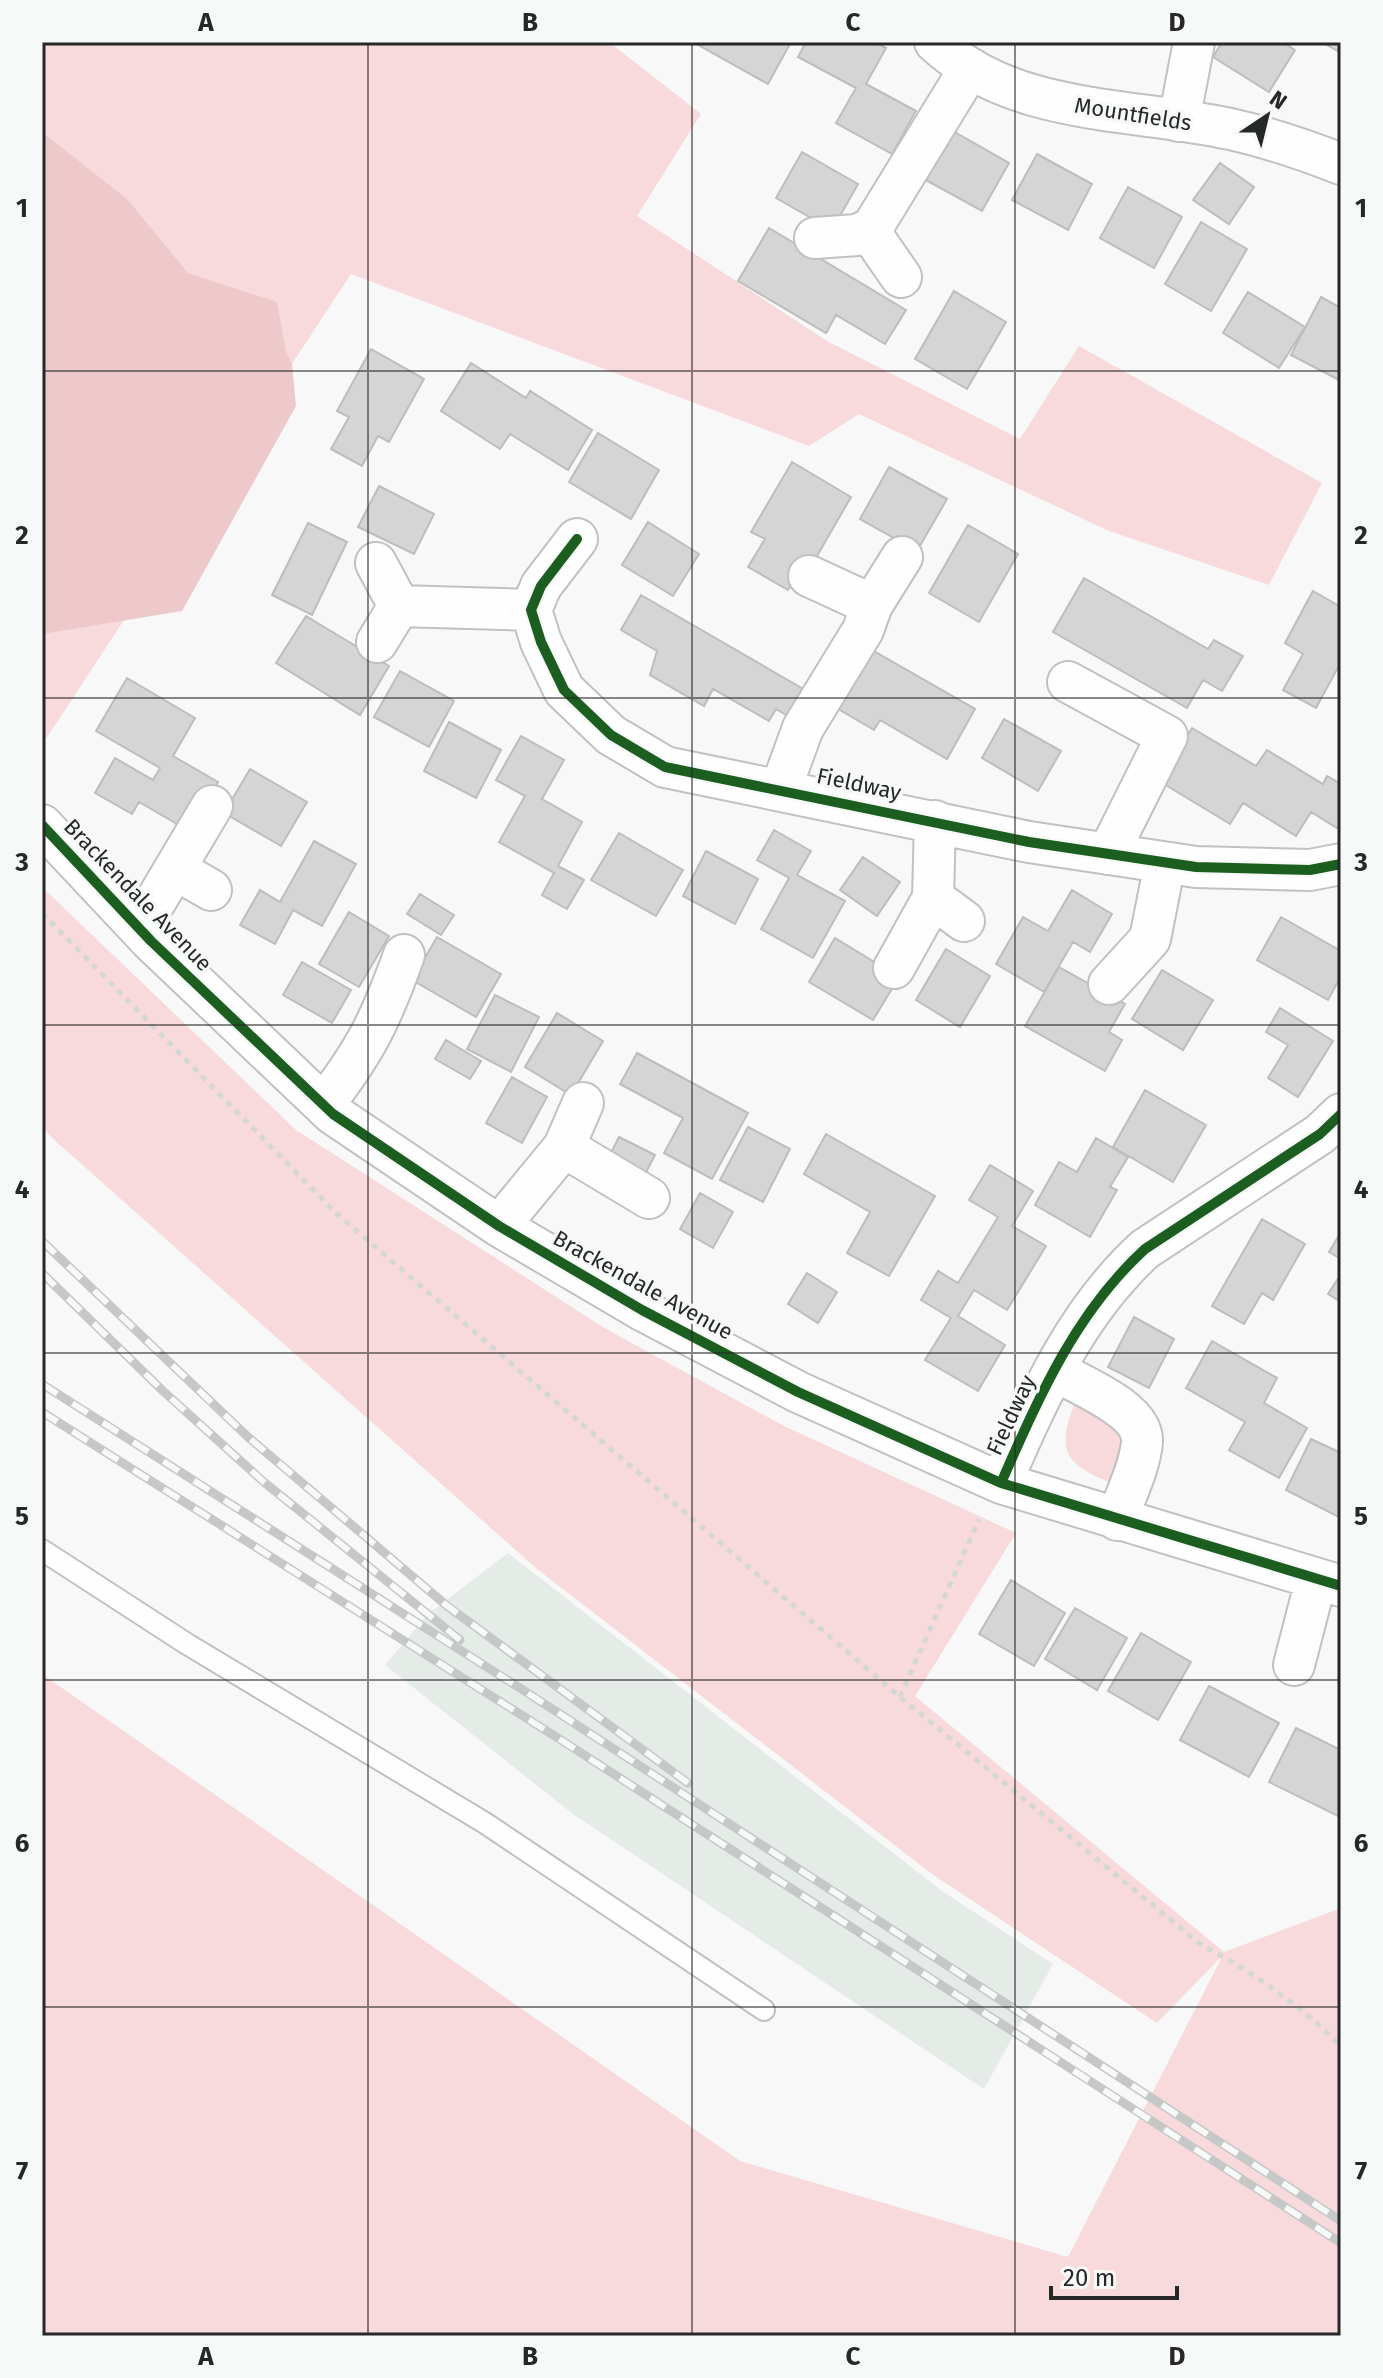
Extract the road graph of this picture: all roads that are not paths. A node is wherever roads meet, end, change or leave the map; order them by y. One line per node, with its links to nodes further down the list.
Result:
1 (935, 42): 3 (street, Mountfields)
2 (1194, 42): 4 (street)
3 (970, 68): 4 (street, Mountfields); 6 (street)
4 (1179, 121): 5 (street, Mountfields)
5 (1341, 164)
6 (872, 228): 7 (street); 8 (street)
7 (815, 238)
8 (901, 277)
9 (577, 539): 15 (street)
10 (902, 557): 13 (street)
11 (376, 563): 14 (street)
12 (809, 576): 13 (street)
13 (872, 605): 18 (street)
14 (399, 606): 15 (street); 16 (street)
15 (531, 610): 18 (street, Fieldway)
16 (377, 642)
17 (1068, 682): 22 (street)
18 (781, 788): 20 (street, Fieldway)
19 (212, 806): 25 (street)
20 (935, 821): 22 (street, Fieldway); 29 (street)
21 (42, 825): 27 (street, Brackendale Avenue)
22 (1108, 854): 23 (street, Fieldway)
23 (1165, 863): 24 (street, Fieldway); 30 (street)
24 (1341, 864)
25 (175, 869): 26 (street); 27 (street)
26 (211, 890)
27 (132, 920): 32 (street, Brackendale Avenue)
28 (404, 955): 32 (street)
29 (894, 968)
30 (1109, 984)
31 (583, 1103): 34 (street)
32 (324, 1104): 36 (street, Brackendale Avenue)
33 (1339, 1120): 37 (street, Fieldway)
34 (564, 1147): 35 (street); 36 (street)
35 (649, 1198)
36 (499, 1226): 38 (street, Brackendale Avenue)
37 (1054, 1370): 38 (street, Fieldway); 39 (street)
38 (1001, 1483): 39 (street, Brackendale Avenue)
39 (1117, 1520): 41 (street, Brackendale Avenue)
40 (42, 1550): 43 (lane)
41 (1328, 1583): 42 (street)
42 (1294, 1665)
43 (764, 2010)

